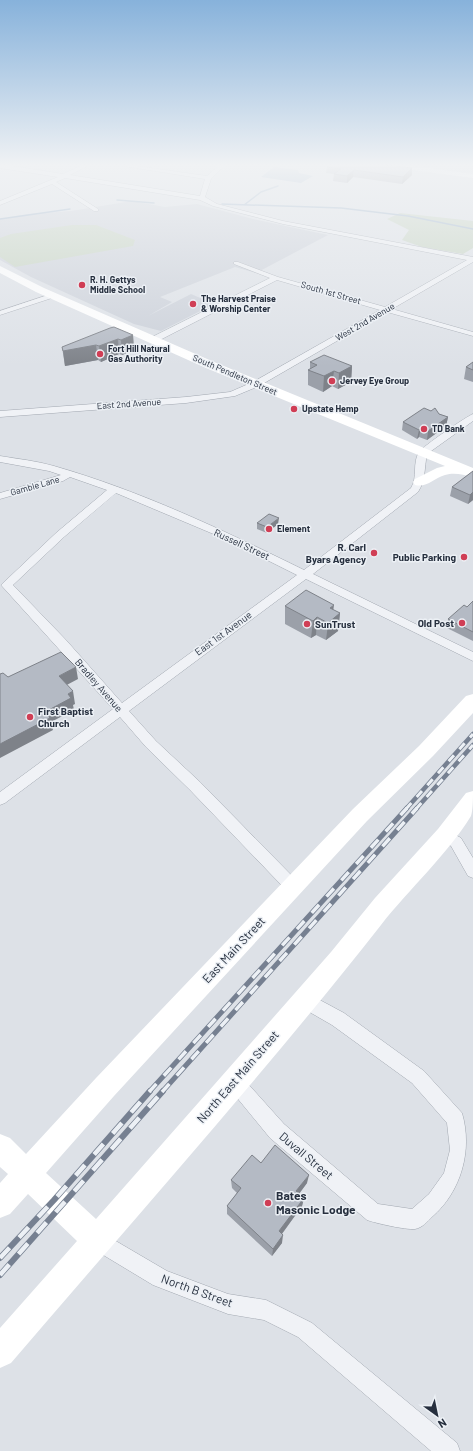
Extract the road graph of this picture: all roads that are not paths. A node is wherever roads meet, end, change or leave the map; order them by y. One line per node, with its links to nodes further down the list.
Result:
1 (327, 231): 2 (street)
2 (473, 259): 7 (street, West 2nd Avenue)
3 (236, 263): 5 (street, South 1st Street)
4 (0, 269): 6 (main road, South Pendleton Street)
5 (276, 278): 7 (street, South 1st Street); 10 (street)
6 (54, 296): 8 (street); 10 (main road, South Pendleton Street)
7 (386, 309): 9 (street, South 1st Street); 11 (street, West 2nd Avenue)
8 (0, 313)
9 (473, 334)
10 (153, 340): 11 (main road, South Pendleton Street)
11 (256, 384): 12 (street, East 2nd Avenue); 14 (main road, South Pendleton Street)
12 (0, 414)
13 (473, 417): 14 (street)
14 (423, 453): 16 (main road, South Pendleton Street); 18 (street)
15 (0, 459): 17 (street, Russell Street)
16 (468, 471): 18 (main road)
17 (69, 474): 19 (street, Russell Street); 20 (street, Gamble Lane)
18 (420, 482): 21 (street, East 1st Avenue)
19 (114, 489): 21 (street, Russell Street); 24 (street, Bradley Avenue)
20 (0, 496)
21 (305, 574): 22 (street, Russell Street); 24 (street, East 1st Avenue)
22 (473, 657)
23 (473, 701): 29 (main road, East Main Street)
24 (121, 710): 25 (street, East 1st Avenue); 29 (street, Bradley Avenue)
25 (0, 799)
26 (473, 799): 27 (main road, North East Main Street)
27 (445, 836): 28 (street); 30 (main road, North East Main Street)
28 (473, 872)
29 (293, 887): 33 (main road, East Main Street)
30 (305, 1000): 31 (main road, North East Main Street); 31 (street, Duvall Street)
31 (235, 1082): 35 (main road, North East Main Street)
32 (0, 1148): 33 (main road, North B Street)
33 (28, 1174): 34 (main road, East Main Street); 35 (main road, North B Street)
34 (0, 1204)
35 (97, 1240): 36 (main road, North East Main Street); 37 (street, North B Street)
36 (0, 1352)
37 (449, 1451)

